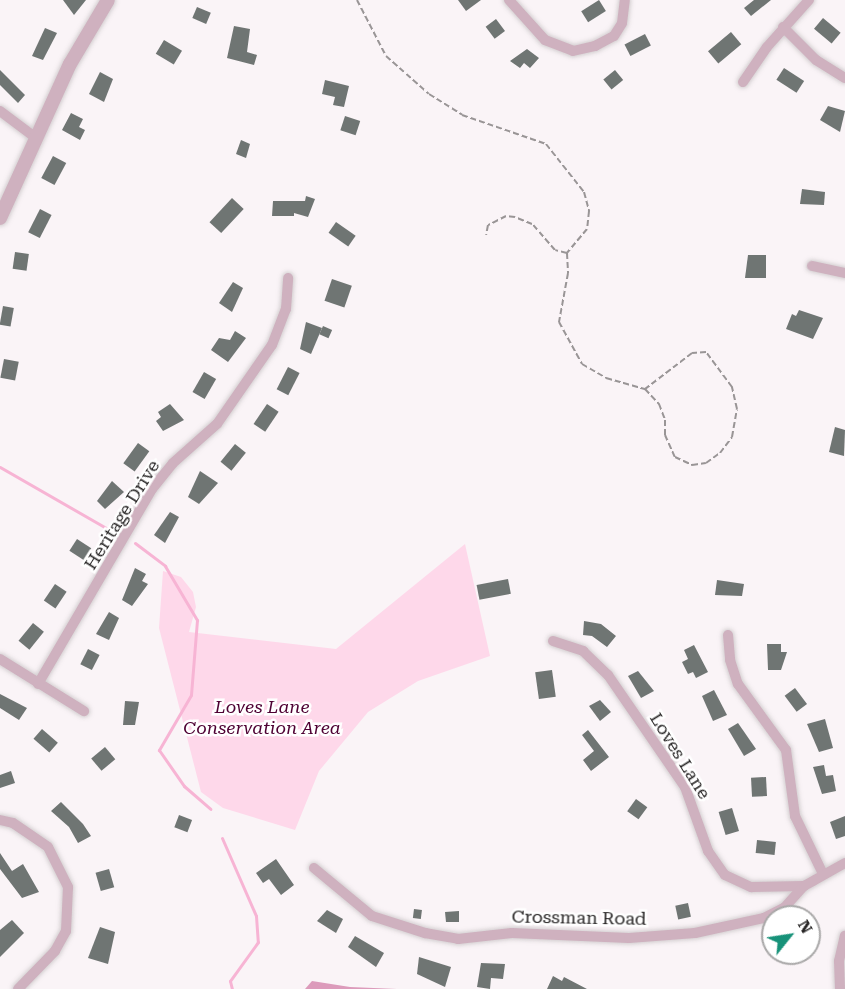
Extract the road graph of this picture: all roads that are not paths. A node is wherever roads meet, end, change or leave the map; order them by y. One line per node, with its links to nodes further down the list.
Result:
1 (108, 0): 11 (street)
2 (509, 0): 3 (street)
3 (625, 0)
4 (809, 0): 5 (street)
5 (783, 27): 6 (street); 7 (street)
6 (845, 78)
7 (743, 82)
8 (0, 111): 9 (street)
9 (12, 119): 10 (street); 11 (street)
10 (0, 127)
11 (36, 138): 12 (street)
12 (0, 218)
13 (812, 266): 14 (street)
14 (845, 273)
15 (288, 279): 19 (street, Heritage Drive)
16 (728, 635): 24 (street)
17 (553, 641): 25 (street, Loves Lane)
18 (0, 658): 19 (street)
19 (38, 684): 20 (street)
20 (84, 711)
21 (0, 820): 27 (street)
22 (845, 863): 24 (street, Crossman Road)
23 (314, 868): 25 (street, Crossman Road)
24 (823, 874): 25 (street, Crossman Road)
25 (804, 886)
26 (845, 936): 28 (street)
27 (18, 989)
28 (840, 989)

